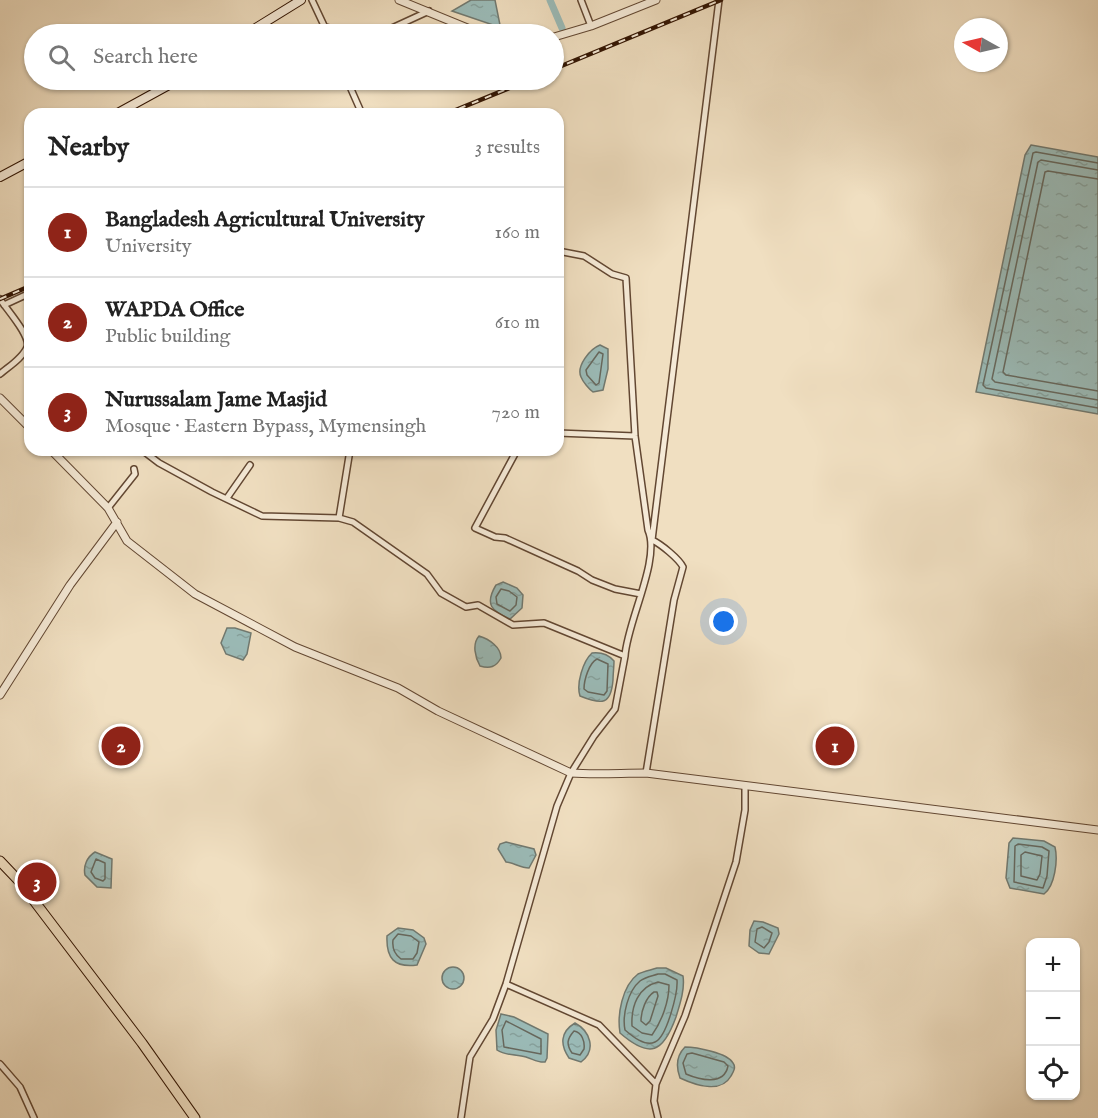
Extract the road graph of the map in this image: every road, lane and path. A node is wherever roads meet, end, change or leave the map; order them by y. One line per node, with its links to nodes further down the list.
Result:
1 (301, 0): 8 (main road)
2 (312, 0): 9 (street)
3 (399, 0): 7 (street)
4 (581, 0): 12 (street)
5 (656, 0): 12 (street)
6 (719, 0): 41 (street)
7 (429, 12): 10 (street); 11 (street)
8 (262, 24)
9 (324, 24)
10 (402, 24)
11 (458, 24)
12 (591, 26): 13 (street)
13 (564, 34)
14 (160, 90): 16 (main road)
15 (351, 90): 17 (street)
16 (127, 108)
17 (359, 108)
18 (24, 164): 19 (main road)
19 (0, 177)
20 (564, 252): 30 (street)
21 (24, 296): 23 (street)
22 (0, 299): 23 (street)
23 (4, 305): 24 (street)
24 (24, 334)
25 (24, 353): 26 (street)
26 (0, 374)
27 (0, 398): 28 (street)
28 (24, 422)
29 (564, 433): 30 (street)
30 (635, 436): 41 (street)
31 (57, 456): 38 (street)
32 (150, 456): 37 (street)
33 (349, 456): 39 (street)
34 (514, 456): 42 (street)
35 (250, 465): 37 (street)
36 (134, 469): 38 (street)
37 (227, 498): 39 (street)
38 (108, 508): 40 (street)
39 (339, 518): 43 (street)
40 (117, 522): 44 (street); 45 (street)
41 (652, 540): 42 (street); 46 (street)
42 (641, 594): 43 (street)
43 (625, 656): 45 (street)
44 (0, 695)
45 (571, 773): 46 (street); 50 (street)
46 (646, 773): 47 (street)
47 (745, 787): 48 (street); 52 (street)
48 (1098, 830)
49 (0, 861): 54 (highway)
50 (506, 984): 52 (street); 55 (street)
51 (0, 1064): 53 (street)
52 (656, 1084): 56 (street)
53 (34, 1118)
54 (195, 1118)
55 (461, 1118)
56 (658, 1118)

